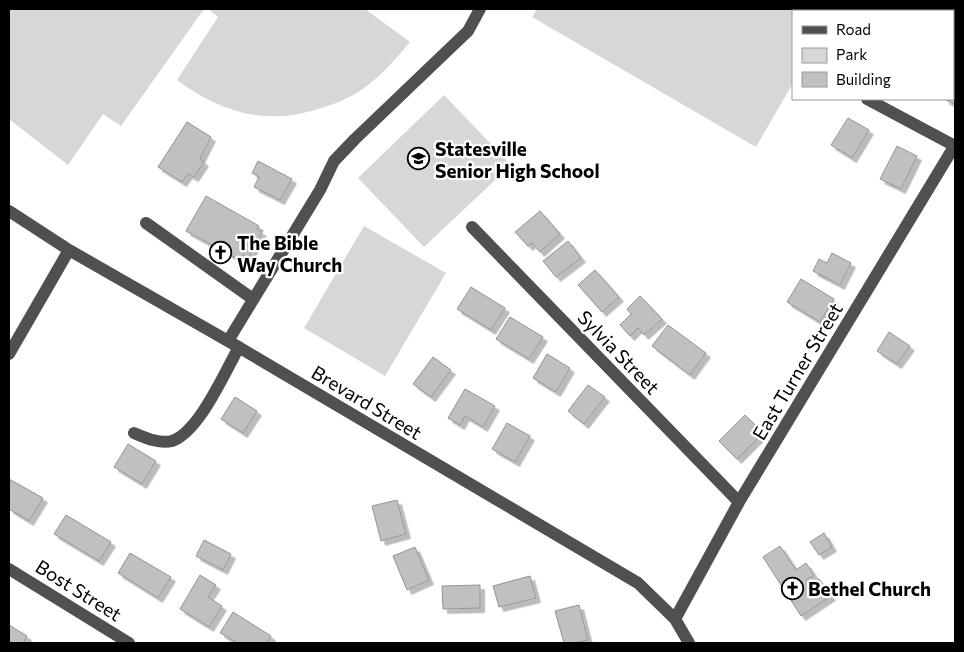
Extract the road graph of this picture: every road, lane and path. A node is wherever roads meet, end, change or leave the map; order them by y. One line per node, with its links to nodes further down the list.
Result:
1 (480, 9): 8 (street)
2 (869, 100): 3 (street)
3 (955, 146): 12 (street, East Turner Street)
4 (9, 211): 7 (street, Brevard Street)
5 (146, 223): 8 (street)
6 (472, 227): 12 (street, Sylvia Street)
7 (69, 250): 9 (street, Brevard Street); 10 (street)
8 (253, 298): 9 (street)
9 (233, 344): 11 (street); 14 (street, Brevard Street)
10 (9, 354)
11 (134, 433)
12 (739, 502): 14 (street, East Turner Street)
13 (9, 569): 15 (street, Bost Street)
14 (675, 619): 16 (street, Brevard Street)
15 (129, 643)
16 (689, 643)

